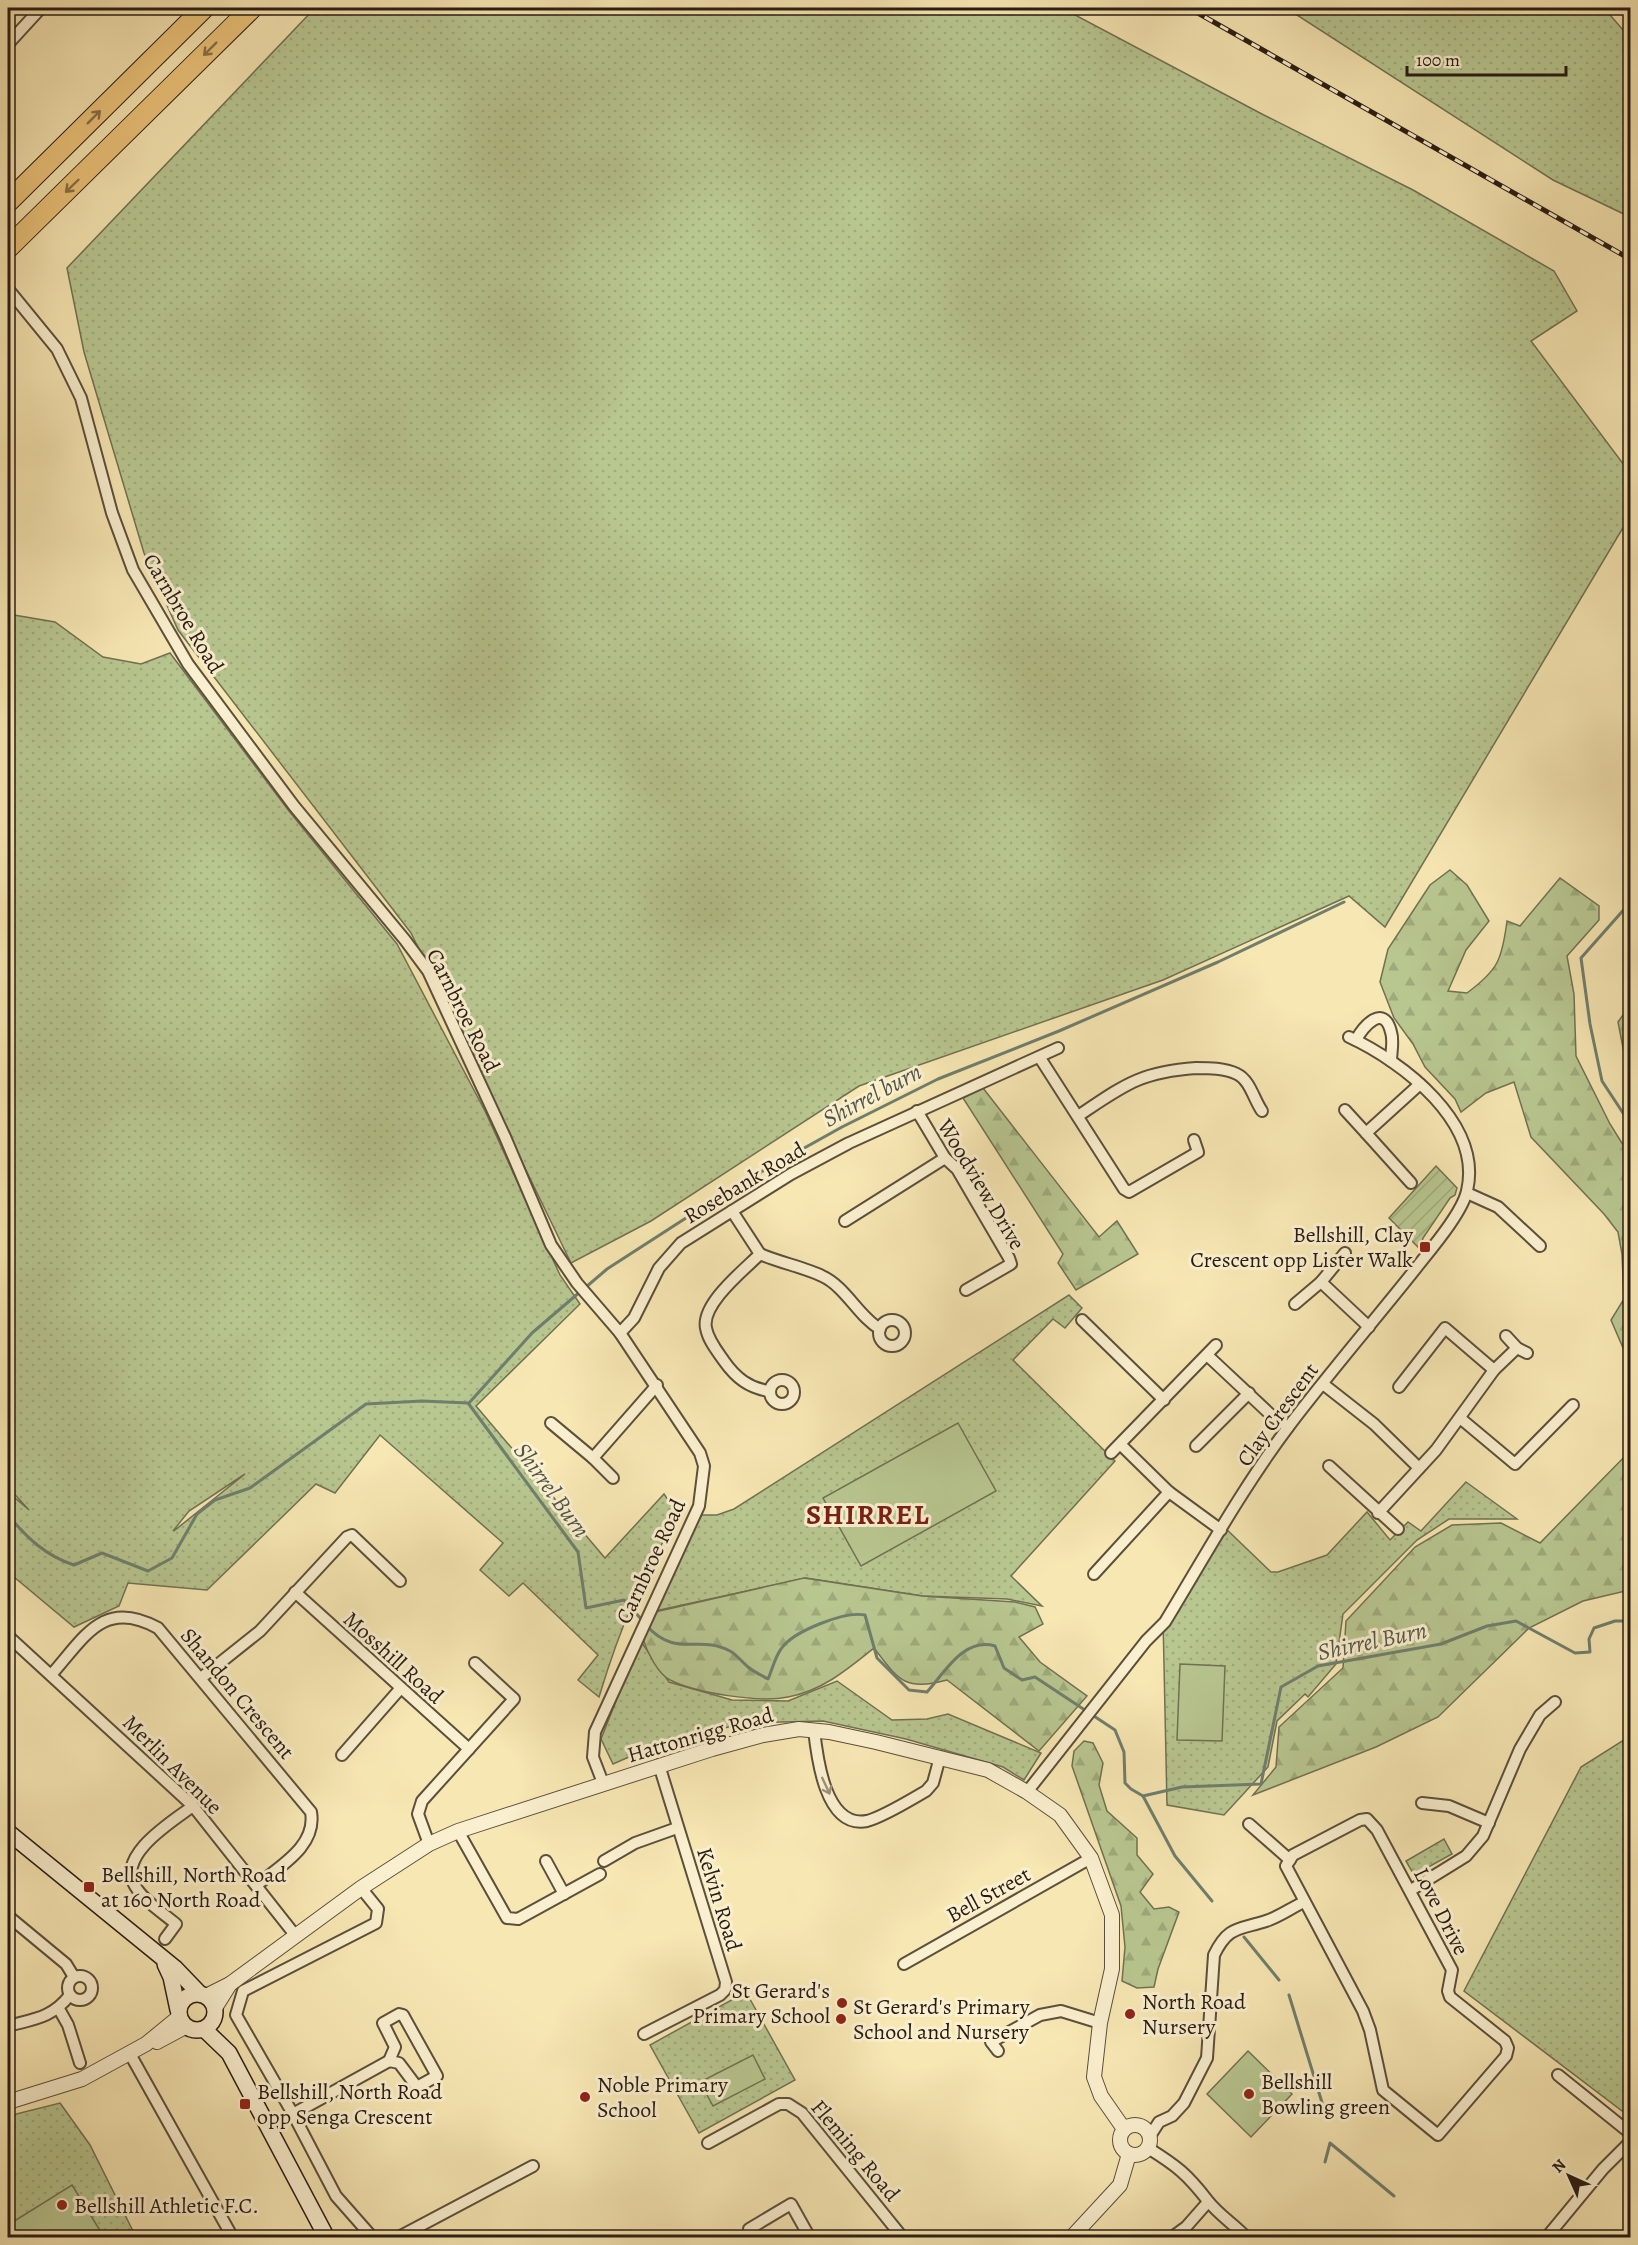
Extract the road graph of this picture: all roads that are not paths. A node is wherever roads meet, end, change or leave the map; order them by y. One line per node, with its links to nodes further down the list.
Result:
1 (41, 8): 4 (street)
2 (204, 8): 5 (highway, one-way to 2)
3 (252, 8): 6 (highway, one-way to 6)
4 (8, 44)
5 (8, 202)
6 (8, 248)
7 (10, 292): 32 (street, Carnbroe Road)
8 (1058, 1048): 9 (street, Rosebank Road)
9 (1040, 1058): 13 (street, Rosebank Road); 15 (street)
10 (1391, 1061): 10 (street, Clay Crescent); 11 (street, Clay Crescent)
11 (1420, 1084): 16 (street); 20 (street, Clay Crescent)
12 (1345, 1110): 16 (street)
13 (917, 1111): 18 (street, Woodview Drive); 21 (street, Rosebank Road)
14 (1262, 1112): 15 (street)
15 (1078, 1116): 17 (street)
16 (1366, 1133): 19 (street)
17 (1194, 1140)
18 (945, 1158): 22 (street); 27 (street, Woodview Drive)
19 (1411, 1183)
20 (1467, 1193): 23 (street); 30 (street, Clay Crescent)
21 (732, 1211): 25 (street); 32 (street, Rosebank Road)
22 (845, 1221)
23 (1540, 1246)
24 (1345, 1253): 26 (street)
25 (760, 1254): 31 (street); 40 (street)
26 (1321, 1282): 28 (street); 30 (street)
27 (966, 1290)
28 (1295, 1304)
29 (1082, 1320): 42 (street)
30 (1370, 1327): 37 (street, Clay Crescent)
31 (880, 1329)
32 (620, 1333): 38 (street, Carnbroe Road)
33 (1506, 1335): 36 (street)
34 (1216, 1345): 35 (street)
35 (1207, 1355): 41 (street); 42 (street)
36 (1494, 1370): 39 (street); 44 (street)
37 (1323, 1384): 46 (street, Clay Crescent); 52 (street)
38 (657, 1385): 50 (street); 72 (street, Carnbroe Road)
39 (1399, 1387)
40 (769, 1391)
41 (1249, 1394): 46 (street); 48 (street)
42 (1164, 1400): 47 (street)
43 (1573, 1406): 44 (street)
44 (1460, 1418): 52 (street)
45 (551, 1423): 50 (street)
46 (1288, 1427): 57 (street, Clay Crescent)
47 (1121, 1445): 49 (street); 54 (street)
48 (1196, 1446)
49 (1111, 1453)
50 (593, 1458): 53 (street)
51 (1329, 1466): 55 (street)
52 (1419, 1468): 55 (street)
53 (613, 1478)
54 (1168, 1492): 57 (street); 58 (street)
55 (1378, 1513): 56 (street)
56 (1398, 1529)
57 (1221, 1530): 73 (street, Clay Crescent)
58 (1094, 1574)
59 (400, 1581): 60 (street)
60 (295, 1592): 64 (street); 65 (street, Mosshill Road)
61 (8, 1636): 63 (street, Merlin Avenue)
62 (475, 1663): 68 (street)
63 (51, 1675): 64 (street, Shandon Crescent); 75 (street, Merlin Avenue)
64 (201, 1678): 87 (street, Shandon Crescent)
65 (400, 1689): 68 (street, Mosshill Road); 69 (street)
66 (1555, 1702): 76 (street)
67 (814, 1730): 70 (street, Hattonrigg Road); 70 (street, one-way to 70); 71 (street, Hattonrigg Road)
68 (469, 1749): 81 (street)
69 (342, 1755)
70 (940, 1758): 73 (street, Hattonrigg Road)
71 (659, 1765): 72 (street, Hattonrigg Road); 78 (street, Kelvin Road)
72 (603, 1783): 79 (street, Hattonrigg Road)
73 (1028, 1792): 82 (street, Hattonrigg Road)
74 (1422, 1803): 76 (street)
75 (193, 1806): 87 (street, Merlin Avenue); 94 (street)
76 (1489, 1823): 89 (street)
77 (1249, 1824): 83 (street)
78 (677, 1828): 84 (street); 105 (street, Kelvin Road)
79 (458, 1831): 81 (street, Hattonrigg Road); 90 (street)
80 (8, 1832): 95 (main road)
81 (429, 1844): 88 (street, Hattonrigg Road)
82 (1091, 1858): 96 (street, Bell Street); 102 (street, Hattonrigg Road)
83 (1290, 1860): 89 (street, Love Drive); 91 (street, Love Drive)
84 (604, 1861)
85 (546, 1862): 90 (street)
86 (600, 1874): 90 (street)
87 (257, 1885): 93 (street, Merlin Avenue)
88 (361, 1888): 93 (street, Hattonrigg Road); 113 (street)
89 (1411, 1890): 91 (street, Love Drive)
90 (564, 1894)
91 (1304, 1902): 116 (street)
92 (8, 1916): 97 (street)
93 (295, 1935): 99 (street, Hattonrigg Road)
94 (165, 1939)
95 (158, 1954): 99 (main road); 101 (main road)
96 (904, 1964)
97 (74, 1977): 98 (street); 98 (street)
98 (70, 1995): 100 (street)
99 (209, 2003): 101 (main road); 104 (main road); 107 (main road)
100 (59, 2009): 103 (street); 110 (street)
101 (181, 2018): 104 (main road); 108 (street)
102 (1100, 2023): 106 (street); 114 (street, Hattonrigg Road)
103 (8, 2026)
104 (204, 2029): 107 (main road)
105 (644, 2034)
106 (998, 2051)
107 (229, 2053): 123 (main road)
108 (130, 2054): 112 (street); 122 (street)
109 (389, 2061): 109 (street); 113 (street)
110 (80, 2064)
111 (1558, 2075): 115 (street)
112 (8, 2102)
113 (293, 2114): 124 (street)
114 (1124, 2129): 116 (street); 119 (street)
115 (1630, 2133)
116 (1149, 2142): 119 (street); 121 (street)
117 (1630, 2142): 132 (street)
118 (708, 2143): 128 (street, Fleming Road)
119 (1129, 2154): 129 (street)
120 (533, 2166): 125 (street)
121 (1208, 2202): 130 (street); 131 (street)
122 (233, 2238)
123 (327, 2238)
124 (373, 2238)
125 (397, 2238)
126 (750, 2238): 127 (street)
127 (810, 2238)
128 (903, 2238)
129 (1071, 2238)
130 (1171, 2238)
131 (1247, 2238)
132 (1546, 2238)

